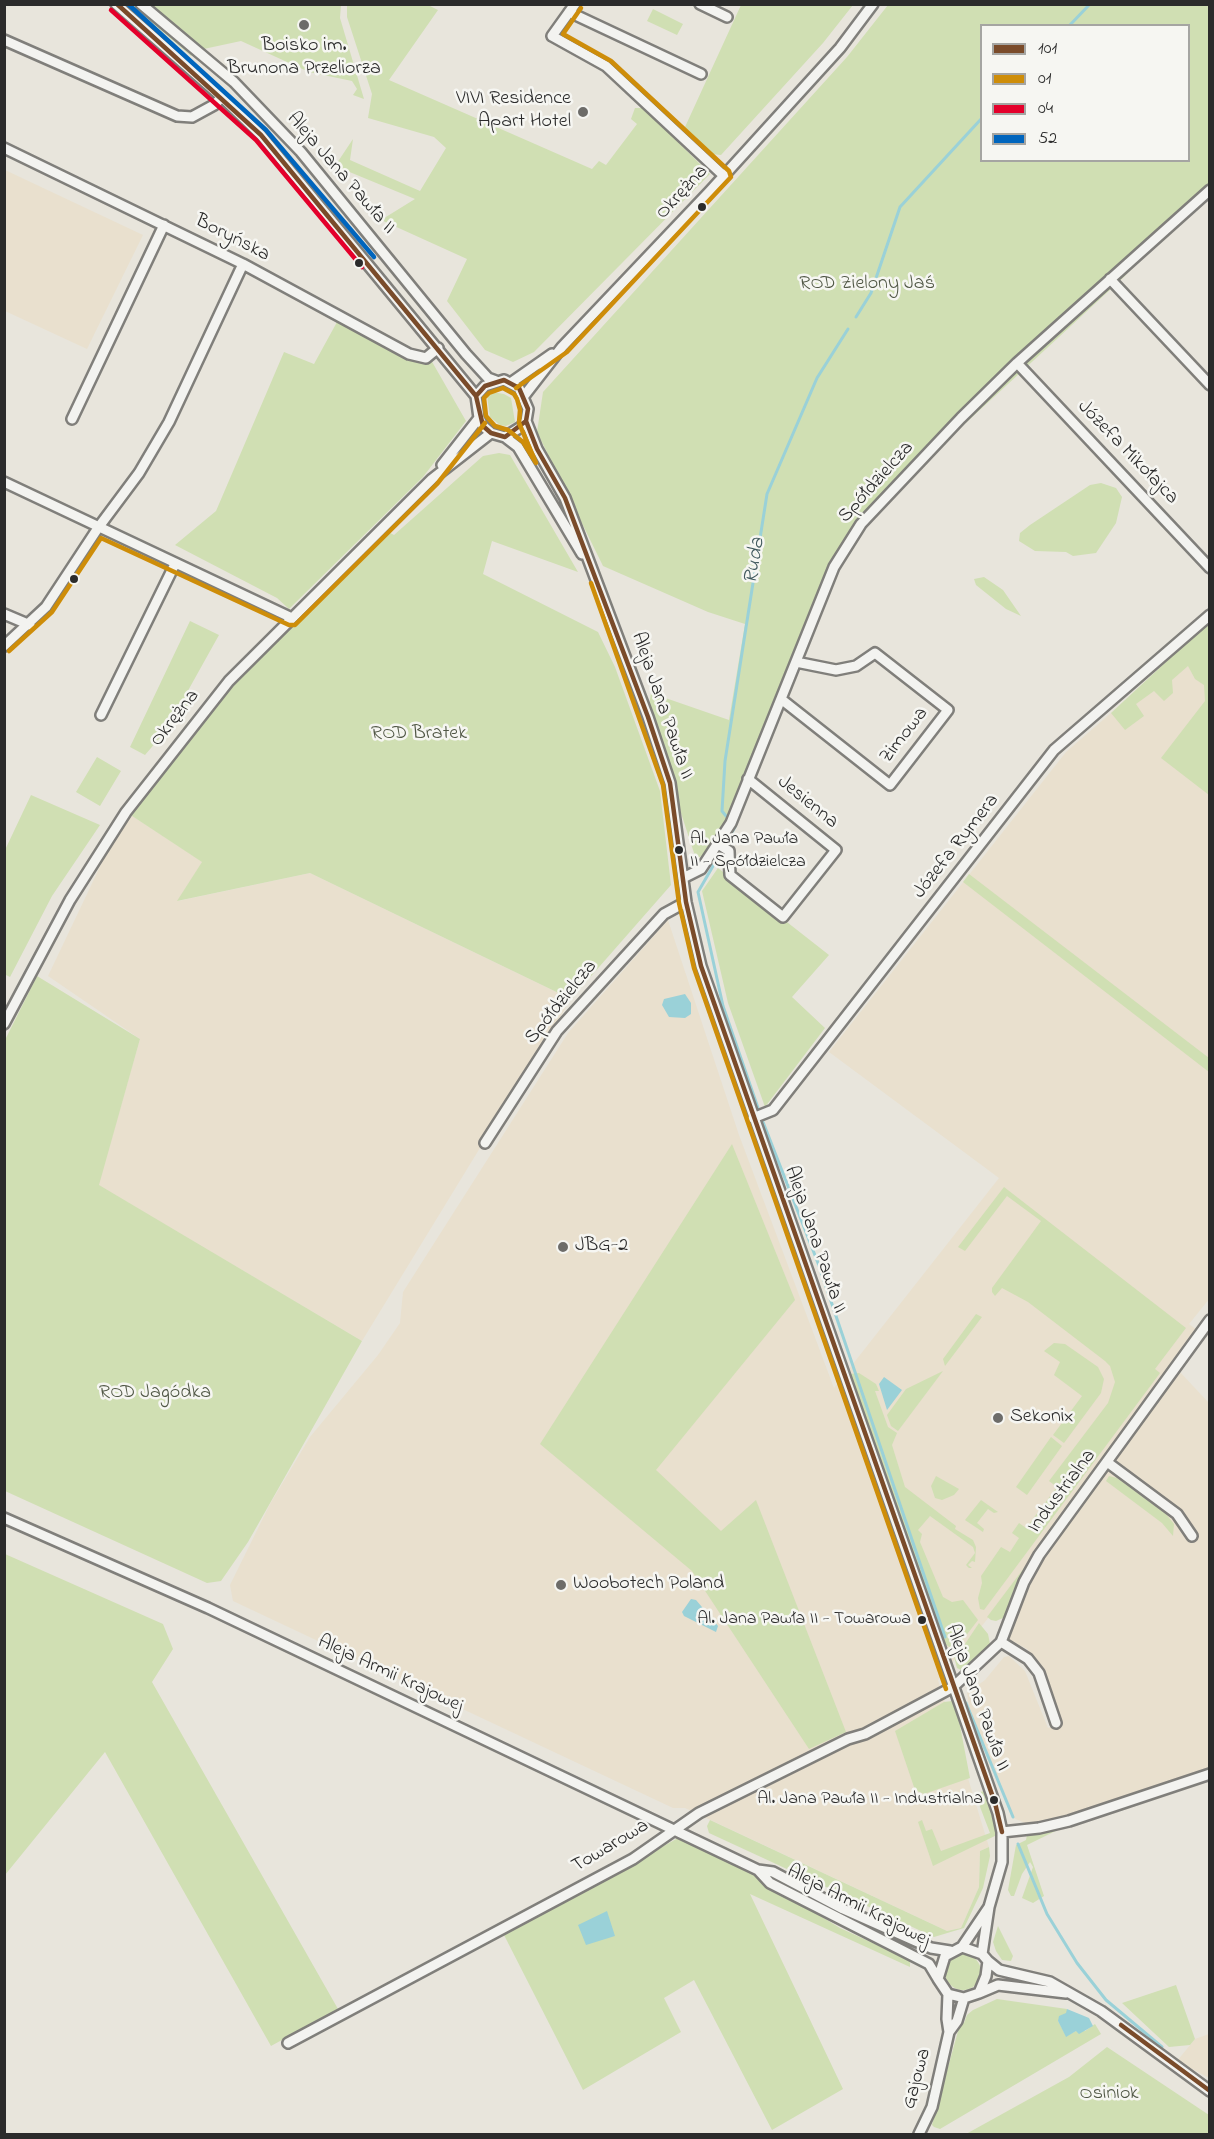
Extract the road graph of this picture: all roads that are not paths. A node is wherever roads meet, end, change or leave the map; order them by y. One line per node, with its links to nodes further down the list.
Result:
1 (116, 4): 9 (street, Aleja Jana Pawła II)
2 (141, 4): 19 (street, Aleja Jana Pawła II)
3 (700, 4): 6 (street)
4 (873, 4): 11 (street, Okrężna)
5 (572, 8): 8 (street); 11 (street)
6 (727, 17)
7 (4, 40): 9 (street)
8 (701, 74)
9 (222, 97): 17 (street, Aleja Jana Pawła II)
10 (4, 148): 13 (street, Boryńska)
11 (724, 176): 16 (street, Okrężna)
12 (1209, 190): 15 (street, Spółdzielcza)
13 (164, 225): 14 (street, Boryńska); 24 (street)
14 (243, 264): 17 (street, Boryńska); 31 (street)
15 (1110, 279): 18 (street, Spółdzielcza); 21 (street)
16 (562, 347): 20 (street, Okrężna); 23 (street, Okrężna)
17 (438, 348): 22 (street, Aleja Jana Pawła II)
18 (1017, 363): 33 (street, Józefa Mikołajca); 40 (street, Spółdzielcza)
19 (496, 381): 20 (street); 22 (street)
20 (512, 382): 23 (street)
21 (1209, 385)
22 (476, 396): 25 (street)
23 (524, 396): 26 (street)
24 (72, 418)
25 (479, 418): 27 (street); 29 (street, Okrężna)
26 (526, 421): 28 (street); 34 (street, Aleja Jana Pawła II)
27 (492, 433): 28 (street); 29 (street, Okrężna)
28 (506, 437): 34 (street, Aleja Jana Pawła II)
29 (432, 479): 37 (street, Okrężna)
30 (4, 482): 31 (street)
31 (98, 528): 32 (street); 38 (street)
32 (175, 564): 37 (street); 42 (street)
33 (1209, 568)
34 (597, 580): 45 (street, Aleja Jana Pawła II)
35 (4, 614): 38 (street)
36 (1209, 615): 49 (street, Józefa Rymera)
37 (292, 618): 47 (street, Okrężna)
38 (30, 625): 39 (street)
39 (4, 646)
40 (796, 662): 41 (street, Spółdzielcza); 41 (street, Zimowa)
41 (781, 699): 43 (street, Spółdzielcza)
42 (101, 715)
43 (748, 779): 44 (street, Spółdzielcza); 44 (street, Jesienna)
44 (718, 844): 45 (street, Spółdzielcza)
45 (683, 878): 46 (street, Aleja Jana Pawła II)
46 (686, 902): 49 (street, Aleja Jana Pawła II); 50 (street, Spółdzielcza)
47 (8, 1008): 48 (street, Okrężna)
48 (4, 1024)
49 (753, 1118): 56 (street, Aleja Jana Pawła II)
50 (485, 1143)
51 (1209, 1320): 52 (street, Industrialna)
52 (1107, 1462): 54 (street); 55 (street, Industrialna)
53 (4, 1518): 59 (street, Aleja Armii Krajowej)
54 (1192, 1536)
55 (1001, 1642): 56 (street, Industrialna); 57 (street)
56 (953, 1687): 59 (street, Towarowa); 60 (street, Aleja Jana Pawła II)
57 (1056, 1723)
58 (1209, 1774): 60 (street)
59 (674, 1829): 61 (street, Aleja Armii Krajowej); 72 (street, Towarowa)
60 (1002, 1832): 62 (street, Aleja Jana Pawła II)
61 (758, 1870): 64 (street, Aleja Armii Krajowej); 66 (street, Aleja Armii Krajowej)
62 (989, 1907): 63 (street, Aleja Jana Pawła II); 65 (street, Aleja Jana Pawła II)
63 (962, 1947): 64 (street); 65 (street)
64 (950, 1951): 66 (street)
65 (985, 1957): 67 (street); 69 (street)
66 (938, 1979): 68 (street)
67 (979, 1993): 69 (street); 70 (street)
68 (948, 1994): 70 (street); 71 (street, Gajowa)
69 (1069, 1994): 73 (street)
70 (964, 1998): 71 (street, Gajowa)
71 (950, 2032): 74 (street, Gajowa)
72 (288, 2043)
73 (1209, 2091)
74 (919, 2134)

